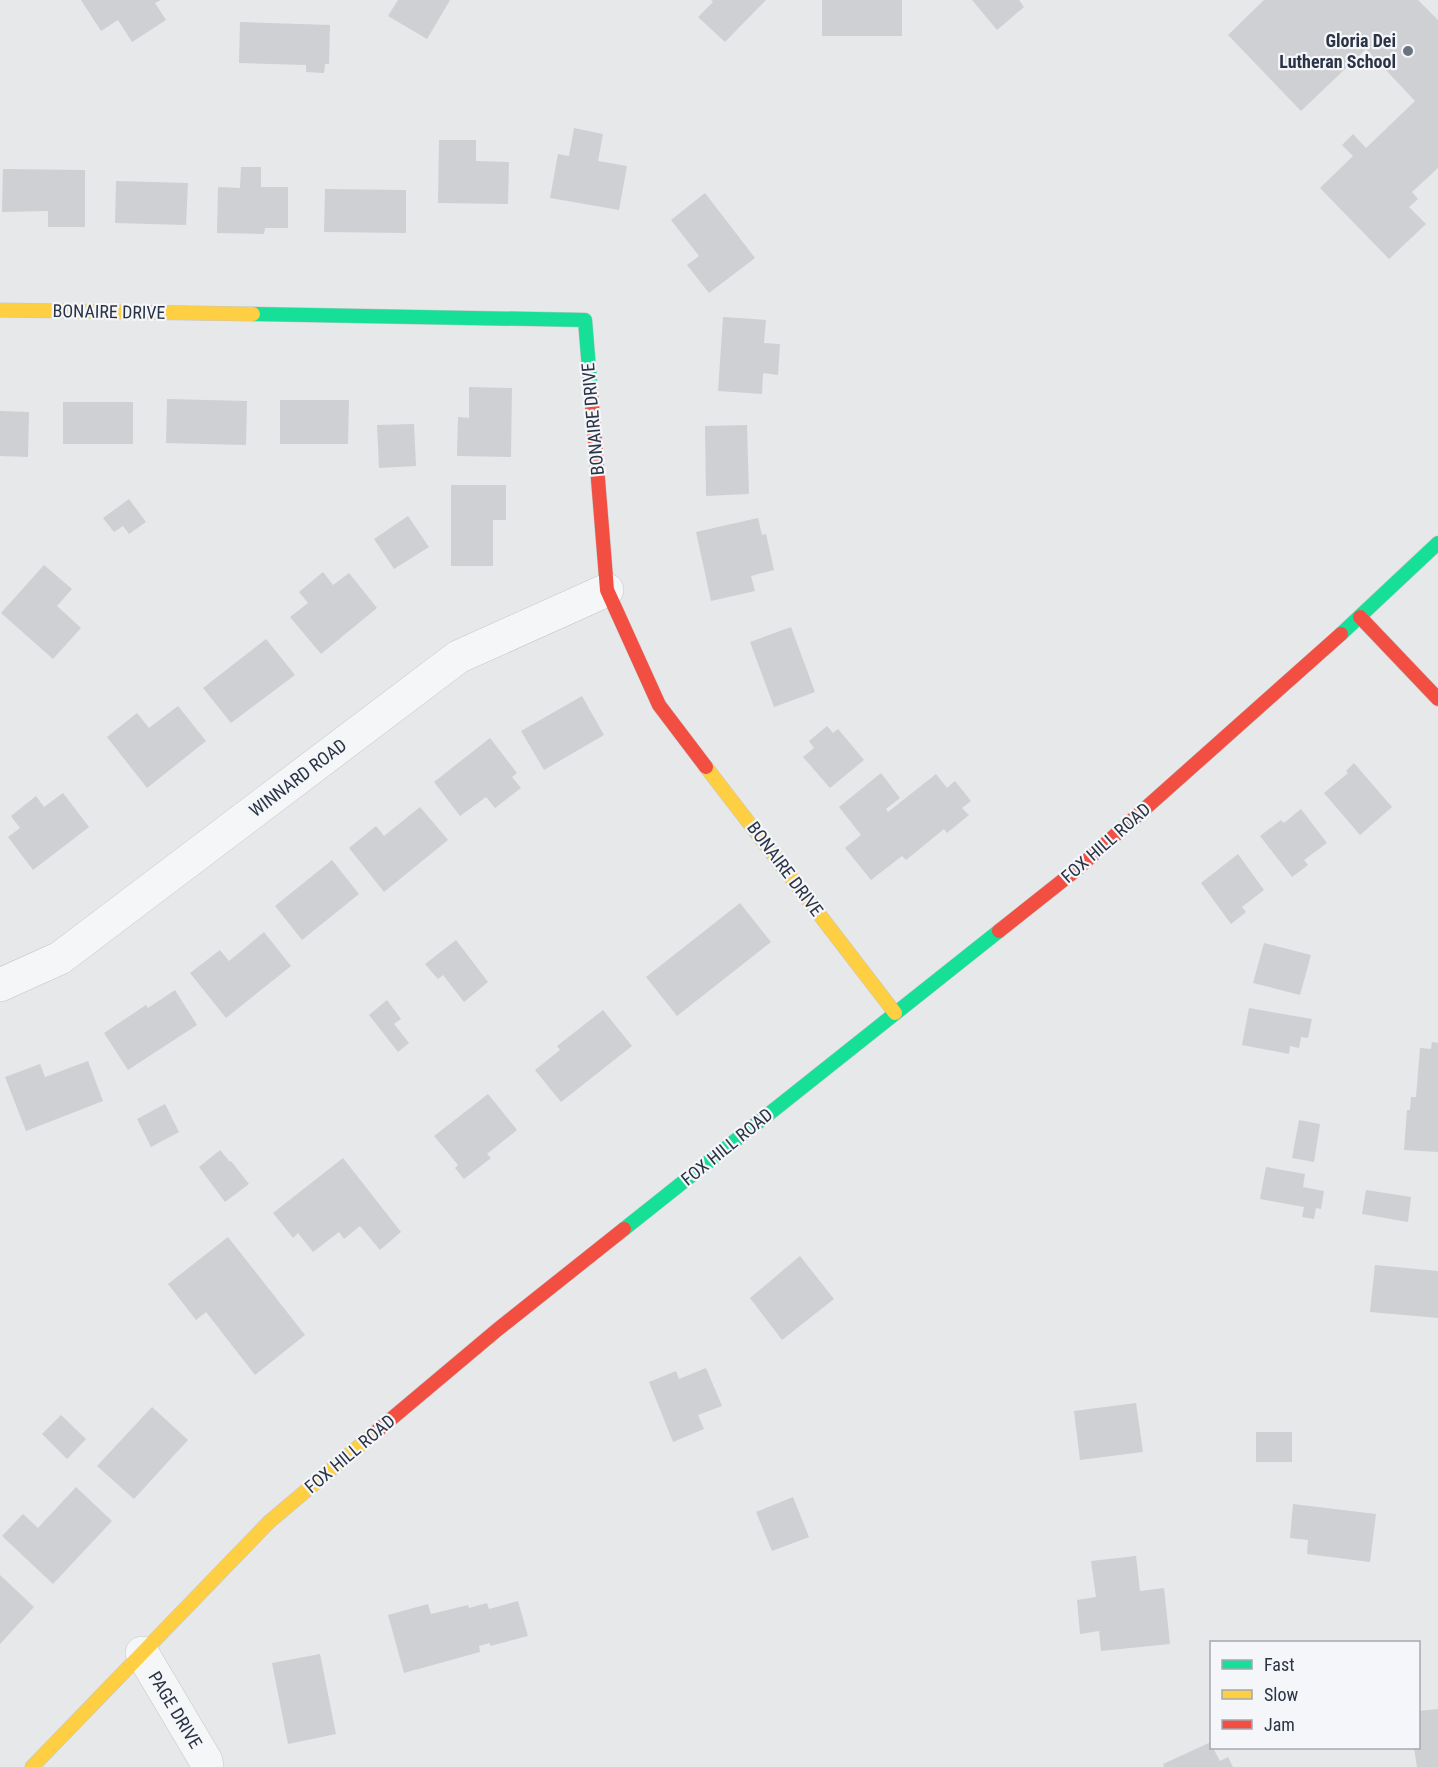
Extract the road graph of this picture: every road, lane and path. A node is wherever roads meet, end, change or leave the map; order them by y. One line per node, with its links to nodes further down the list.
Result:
1 (0, 310): 3 (main road, BONAIRE DRIVE)
2 (1438, 543): 4 (main road, FOX HILL ROAD)
3 (607, 590): 6 (street, WINNARD ROAD); 7 (main road, BONAIRE DRIVE)
4 (1360, 617): 5 (main road); 7 (main road, FOX HILL ROAD)
5 (1438, 699)
6 (0, 985)
7 (895, 1013): 8 (main road, FOX HILL ROAD)
8 (142, 1653): 9 (main road, FOX HILL ROAD); 10 (street, PAGE DRIVE)
9 (32, 1767)
10 (207, 1767)

